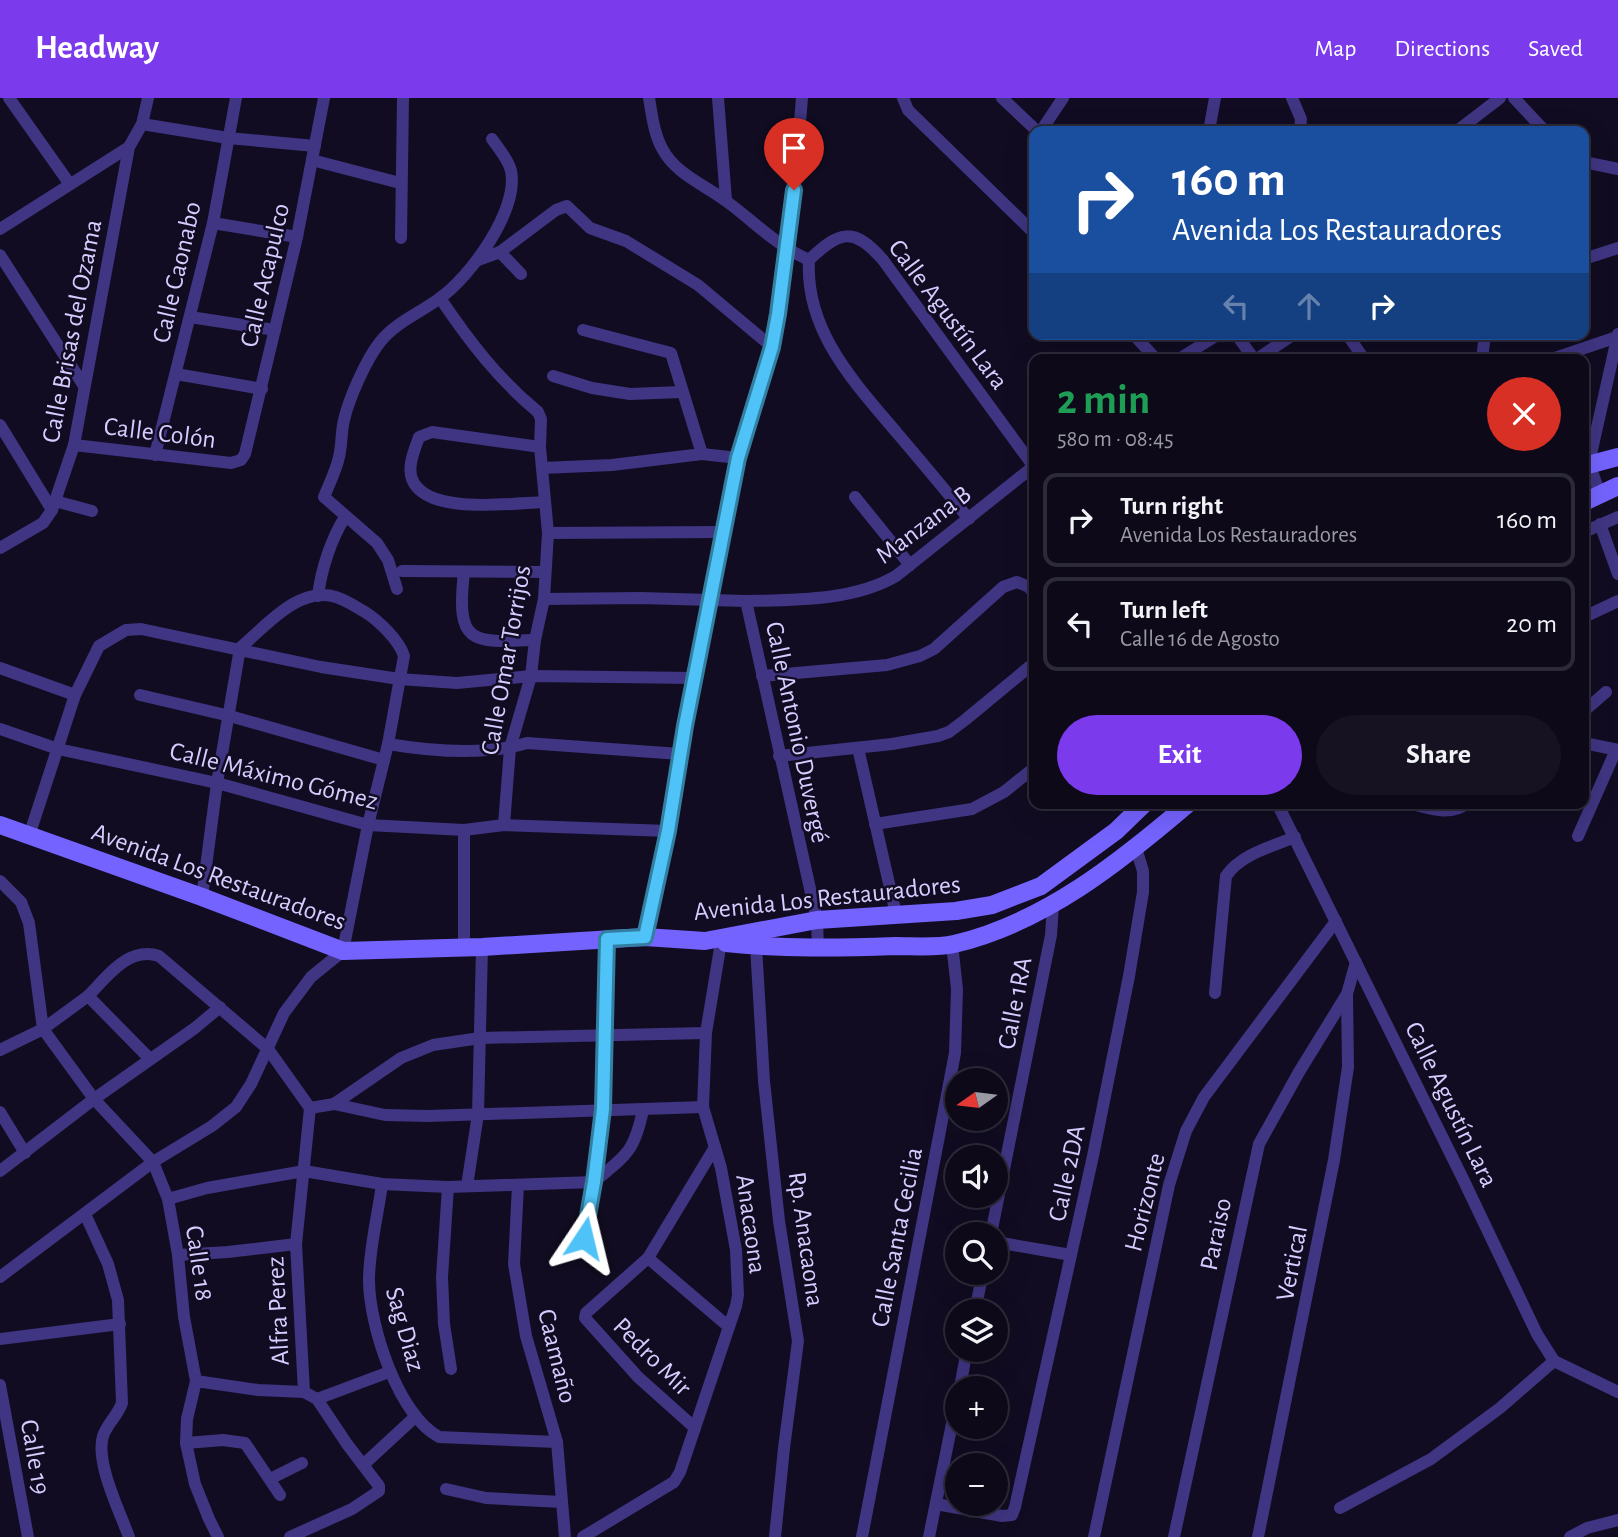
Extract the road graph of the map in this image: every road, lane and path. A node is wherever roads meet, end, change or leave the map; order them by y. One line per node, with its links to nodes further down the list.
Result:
1 (9, 98): 16 (street); 30 (street)
2 (148, 98): 17 (street, Calle Brisas del Ozama)
3 (236, 98): 24 (street, Calle Caonabo)
4 (324, 98): 27 (street, Calle Acapulco)
5 (403, 98): 31 (street)
6 (649, 98): 32 (street)
7 (718, 98): 32 (street)
8 (802, 98): 39 (street)
9 (903, 98): 34 (street)
10 (1002, 98): 18 (street)
11 (1063, 98): 19 (street)
12 (1215, 98): 20 (street)
13 (1292, 98): 21 (street)
14 (1500, 98): 22 (street)
15 (1514, 98): 23 (street)
16 (0, 103)
17 (142, 124): 24 (street); 26 (street, Calle Brisas del Ozama)
18 (1033, 126)
19 (1043, 126)
20 (1210, 126)
21 (1300, 126)
22 (1464, 126)
23 (1540, 126)
24 (228, 138): 27 (street); 33 (street, Calle Caonabo)
25 (492, 139): 43 (street)
26 (129, 146): 30 (street); 63 (street, Calle Brisas del Ozama)
27 (314, 153): 31 (street); 36 (street, Calle Acapulco)
28 (1589, 163): 29 (street)
29 (1618, 169)
30 (69, 183): 35 (street)
31 (400, 183): 37 (street)
32 (726, 200): 39 (street)
33 (212, 223): 36 (street); 47 (street, Calle Caonabo)
34 (1029, 228)
35 (0, 229)
36 (298, 237): 48 (street, Calle Acapulco)
37 (401, 238)
38 (1618, 248): 42 (street)
39 (786, 250): 44 (street); 55 (street)
40 (500, 252): 43 (street); 45 (street); 55 (street)
41 (0, 255): 63 (street)
42 (1589, 257)
43 (478, 260): 46 (street)
44 (809, 260): 75 (street, Calle Agustín Lara); 87 (street)
45 (521, 274)
46 (440, 298): 68 (street, Calle Omar Torrijos); 85 (street)
47 (190, 317): 48 (street); 61 (street, Calle Caonabo)
48 (275, 330): 64 (street, Calle Acapulco)
49 (583, 330): 65 (street)
50 (1618, 335): 60 (street); 69 (street)
51 (1139, 340): 56 (street)
52 (1209, 340): 57 (street)
53 (1241, 340): 58 (street)
54 (1285, 340): 59 (street)
55 (772, 347): 73 (street)
56 (1151, 354)
57 (1187, 354)
58 (1251, 354)
59 (1263, 354)
60 (1566, 354)
61 (176, 374): 64 (street); 70 (street, Calle Caonabo)
62 (553, 376): 65 (street)
63 (84, 386): 67 (street, Calle Brisas del Ozama)
64 (262, 389): 74 (street, Calle Acapulco)
65 (681, 392): 71 (street)
66 (0, 425): 83 (street)
67 (75, 445): 70 (street, Calle Colón); 83 (street, Calle Brisas del Ozama)
68 (540, 447): 77 (street, Calle Omar Torrijos); 82 (street)
69 (1589, 452)
70 (155, 454): 74 (street, Calle Colón)
71 (702, 454): 73 (street); 77 (street)
72 (1618, 457): 76 (street)
73 (738, 458): 90 (street)
74 (241, 460)
75 (1029, 460)
76 (1589, 463)
77 (542, 468): 82 (street, Calle Omar Torrijos)
78 (1029, 471): 87 (street, Manzana B)
79 (1618, 486): 81 (street)
80 (855, 497): 93 (street)
81 (1592, 498)
82 (545, 502): 91 (street, Calle Omar Torrijos)
83 (54, 505): 84 (street); 92 (street, Calle Brisas del Ozama)
84 (92, 511)
85 (345, 517): 99 (street); 100 (street)
86 (1618, 517): 88 (street)
87 (969, 519): 93 (street, Manzana B)
88 (1600, 524): 89 (street); 97 (street)
89 (1589, 530)
90 (722, 532): 91 (street); 102 (street)
91 (548, 533): 96 (street, Calle Omar Torrijos)
92 (0, 548)
93 (910, 565): 103 (street, Manzana B)
94 (402, 571): 95 (street)
95 (464, 572): 96 (street); 106 (street)
96 (545, 572): 101 (street, Calle Omar Torrijos)
97 (1618, 573)
98 (1029, 587): 111 (street)
99 (397, 589)
100 (318, 596): 107 (street); 113 (street)
101 (544, 599): 102 (street, Calle Antonio Duvergé); 106 (street, Calle Omar Torrijos)
102 (711, 600): 103 (street, Calle Antonio Duvergé); 112 (street)
103 (746, 601): 111 (street, Calle Antonio Duvergé)
104 (1618, 601): 105 (street)
105 (1589, 615)
106 (535, 640): 110 (street, Calle Omar Torrijos)
107 (240, 648): 113 (street); 115 (street); 118 (street)
108 (1029, 667): 124 (street)
109 (0, 668): 115 (street)
110 (531, 676): 112 (street); 113 (street); 123 (street, Calle Omar Torrijos)
111 (762, 677): 127 (street, Calle Antonio Duvergé)
112 (695, 678): 126 (street)
113 (399, 679): 120 (street)
114 (1606, 692): 117 (street)
115 (75, 695): 122 (street)
116 (140, 695): 118 (street)
117 (1589, 707)
118 (230, 716): 128 (street); 130 (street)
119 (0, 729): 122 (street, Calle Máximo Gómez)
120 (388, 744): 123 (street); 128 (street)
121 (1589, 744): 125 (street)
122 (58, 748): 130 (street, Calle Máximo Gómez); 142 (street)
123 (510, 748): 126 (street); 139 (street, Calle Omar Torrijos)
124 (858, 748): 127 (street); 136 (street)
125 (1617, 750): 143 (street)
126 (680, 754): 141 (street)
127 (779, 756): 150 (street, Calle Antonio Duvergé)
128 (384, 760): 138 (street)
129 (1029, 772): 136 (street)
130 (217, 783): 138 (street, Calle Máximo Gómez); 147 (street)
131 (1139, 809): 149 (street, Avenida Los Restauradores)
132 (1182, 809): 145 (street)
133 (1280, 809): 144 (street, Calle Agustín Lara)
134 (1431, 809): 135 (street)
135 (1454, 809)
136 (875, 824): 149 (street)
137 (0, 825): 142 (street, Avenida Los Restauradores)
138 (368, 825): 140 (street, Calle Máximo Gómez); 159 (street)
139 (504, 825): 140 (street, Calle Máximo Gómez); 141 (street, Calle Máximo Gómez)
140 (464, 831): 157 (street)
141 (668, 831): 152 (street)
142 (29, 836): 147 (street, Avenida Los Restauradores)
143 (1578, 836)
144 (1295, 837): 151 (street, Calle Agustín Lara); 161 (street)
145 (1136, 848): 148 (street); 197 (street, Calle 2DA)
146 (0, 881): 165 (street)
147 (202, 897): 159 (street, Avenida Los Restauradores)
148 (1053, 905): 155 (street); 192 (street, Calle 1RA)
149 (895, 914): 150 (street, Avenida Los Restauradores)
150 (817, 920): 154 (street, Avenida Los Restauradores); 158 (street, Calle Antonio Duvergé)
151 (1336, 921): 160 (street, Calle Agustín Lara); 234 (street, Horizonte)
152 (645, 937): 153 (street, Avenida Los Restauradores); 154 (street, Avenida Los Restauradores)
153 (607, 939): 157 (street, Avenida Los Restauradores); 167 (street)
154 (713, 942): 156 (street); 166 (street, Anacaona)
155 (952, 944): 158 (street); 232 (street, Calle Santa Cecilia)
156 (756, 946): 158 (street); 231 (street, Rp. Anacaona)
157 (473, 947): 159 (street, Avenida Los Restauradores); 168 (street)
158 (818, 948)
159 (342, 951): 169 (street)
160 (1356, 962): 162 (street, Paraiso); 203 (street, Calle Agustín Lara)
161 (1215, 993)
162 (1347, 994): 235 (street, Paraiso); 236 (street, Vertical)
163 (88, 996): 164 (street); 165 (street); 171 (street)
164 (220, 1007): 169 (street); 171 (street)
165 (43, 1029): 170 (street); 172 (street, Calle 18)
166 (706, 1033): 167 (street); 174 (street, Anacaona)
167 (604, 1037): 168 (street); 176 (street)
168 (480, 1038): 173 (street); 179 (street)
169 (268, 1049): 175 (street); 182 (street)
170 (0, 1050)
171 (150, 1059): 172 (street)
172 (99, 1095): 181 (street); 182 (street, Calle 18)
173 (334, 1104): 175 (street); 179 (street)
174 (703, 1107): 177 (street); 180 (street, Anacaona)
175 (310, 1108): 184 (street, Alfra Perez)
176 (603, 1109): 177 (street); 179 (street); 185 (street)
177 (643, 1110): 185 (street)
178 (0, 1112): 181 (street)
179 (478, 1114): 188 (street)
180 (715, 1147): 198 (street); 201 (street, Anacaona)
181 (24, 1153): 183 (street)
182 (153, 1162): 190 (street, Calle 18); 191 (street)
183 (0, 1171)
184 (304, 1171): 186 (street); 190 (street); 194 (street, Alfra Perez)
185 (594, 1182): 187 (street); 193 (street)
186 (382, 1184): 189 (street); 205 (street, Sag Diaz)
187 (518, 1185): 188 (street); 214 (street, Caamaño)
188 (467, 1186): 189 (street)
189 (448, 1187): 204 (street)
190 (167, 1199): 196 (street, Calle 18)
191 (85, 1214): 199 (street); 200 (street)
192 (993, 1222)
193 (584, 1238)
194 (296, 1244): 196 (street); 208 (street, Alfra Perez)
195 (1008, 1244): 197 (street)
196 (178, 1255): 206 (street, Calle 18)
197 (1071, 1255): 222 (street, Calle 2DA)
198 (648, 1258): 201 (street); 212 (street, Pedro Mir)
199 (0, 1277)
200 (120, 1324): 202 (street); 226 (street)
201 (729, 1327): 212 (street, Anacaona)
202 (0, 1339)
203 (1554, 1361): 209 (street); 223 (street)
204 (451, 1369)
205 (389, 1372): 210 (street); 211 (street, Sag Diaz)
206 (196, 1381): 208 (street); 215 (street, Calle 18)
207 (0, 1385): 225 (street, Calle 19)
208 (304, 1392): 210 (street, Alfra Perez)
209 (1618, 1392)
210 (317, 1399): 217 (street, Alfra Perez)
211 (415, 1417): 214 (street, Sag Diaz); 217 (street)
212 (695, 1428): 230 (street, Anacaona)
213 (949, 1439): 222 (street)
214 (557, 1442): 221 (street, Caamaño)
215 (186, 1443): 218 (street); 227 (street, Calle 18)
216 (302, 1463): 218 (street)
217 (363, 1465): 228 (street, Alfra Perez)
218 (270, 1479): 220 (street)
219 (446, 1489): 221 (street)
220 (279, 1495)
221 (562, 1502): 229 (street, Caamaño)
222 (936, 1504): 233 (street)
223 (1340, 1507)
224 (1618, 1520): 237 (street)
225 (28, 1537)
226 (129, 1537)
227 (218, 1537)
228 (290, 1537)
229 (565, 1537)
230 (583, 1537)
231 (775, 1537)
232 (862, 1537)
233 (929, 1537)
234 (1094, 1537)
235 (1174, 1537)
236 (1258, 1537)
237 (1570, 1537)

